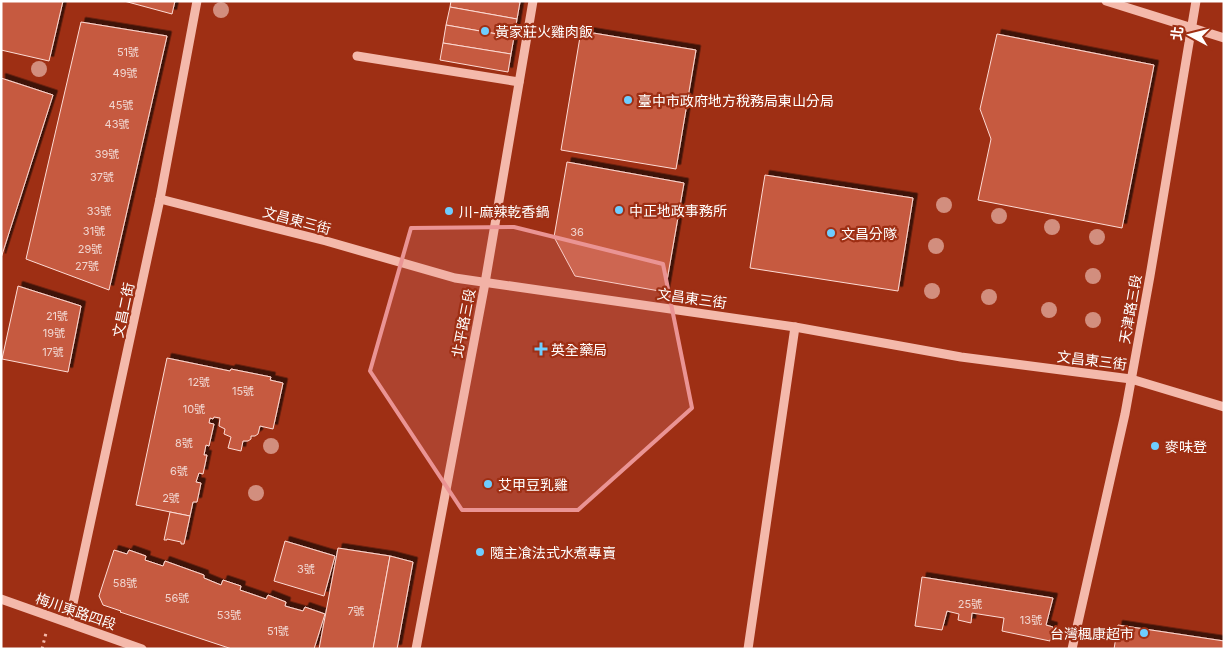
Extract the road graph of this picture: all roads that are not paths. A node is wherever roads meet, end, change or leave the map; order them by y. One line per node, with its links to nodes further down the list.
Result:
1 (197, 1): 9 (street, 文昌二街)
2 (533, 1): 8 (street, 北平路三段)
3 (1106, 1): 5 (street)
4 (1196, 1): 5 (street, 天津路三段)
5 (1191, 28): 6 (street); 12 (street, 天津路三段)
6 (1224, 38)
7 (357, 56): 8 (street)
8 (519, 82): 10 (street, 北平路三段)
9 (160, 199): 10 (street, 文昌東三街); 15 (street, 文昌二街)
10 (485, 283): 11 (street, 文昌東三街); 17 (street, 北平路三段)
11 (795, 327): 12 (street, 文昌東三街); 18 (street)
12 (1132, 379): 13 (street, 文昌東三街); 19 (street, 天津路三段)
13 (1224, 407)
14 (1, 599): 15 (street, 梅川東路四段)
15 (69, 622): 16 (street, 梅川東路四段)
16 (142, 649)
17 (416, 649)
18 (748, 649)
19 (1072, 649)

